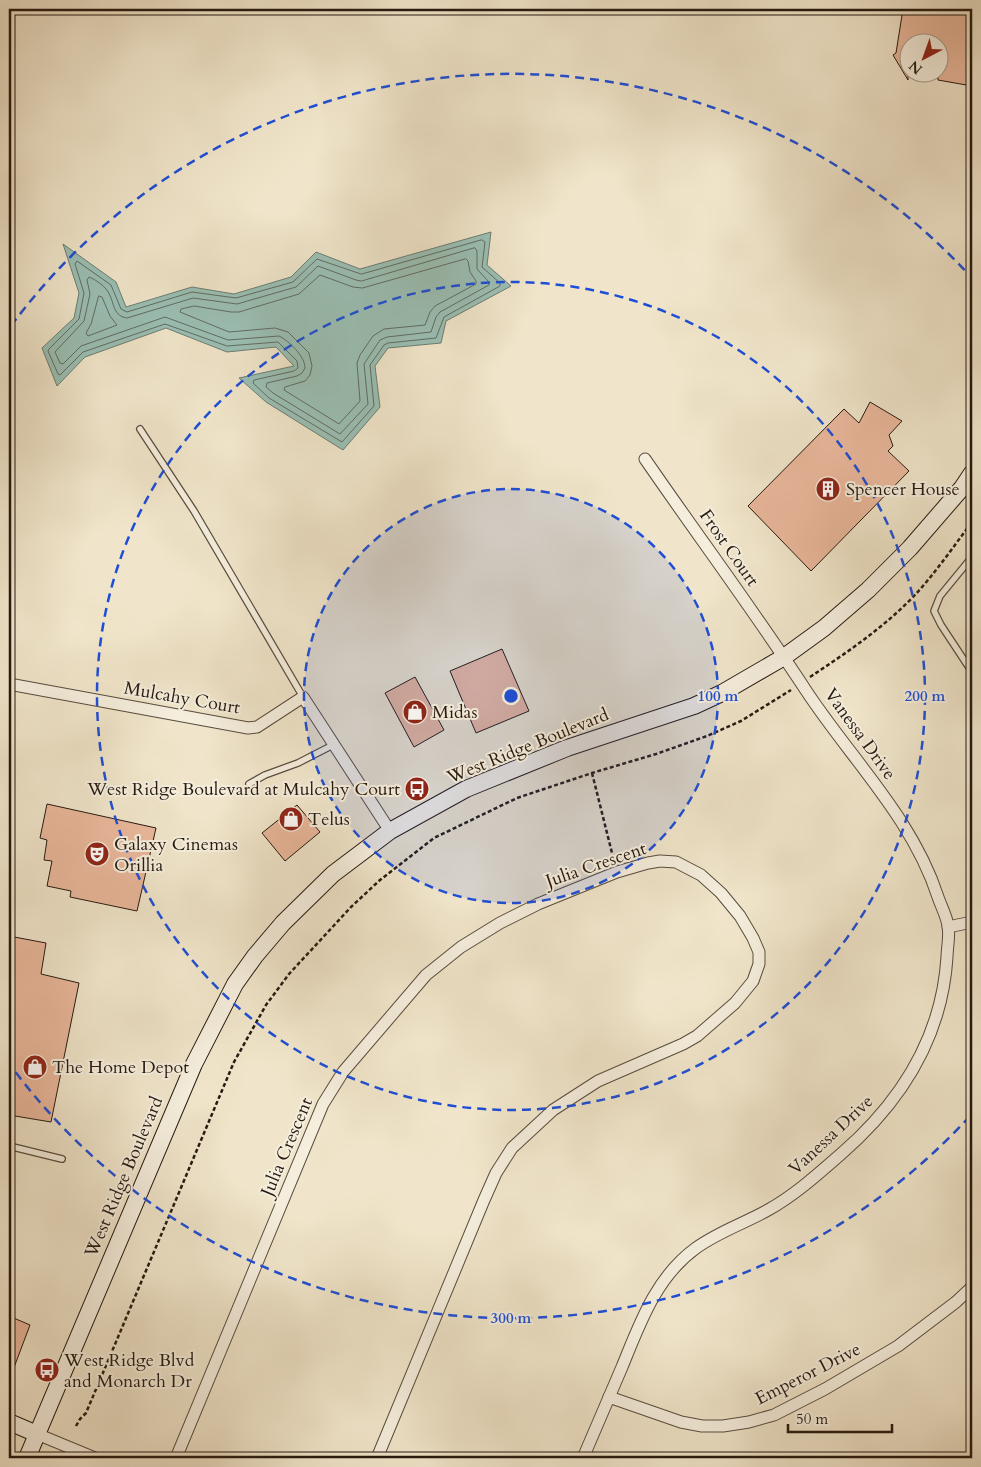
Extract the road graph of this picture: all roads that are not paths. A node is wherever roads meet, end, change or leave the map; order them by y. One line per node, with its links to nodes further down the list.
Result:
1 (140, 429): 8 (lane)
2 (646, 459): 5 (street, Frost Court)
3 (972, 473): 5 (street, West Ridge Boulevard)
4 (972, 557): 6 (lane)
5 (784, 657): 11 (street, West Ridge Boulevard); 13 (street, Vanessa Drive)
6 (972, 672)
7 (9, 684): 8 (street, Mulcahy Court)
8 (303, 697): 9 (street)
9 (333, 745): 10 (lane); 11 (street)
10 (249, 784)
11 (390, 831): 19 (street, West Ridge Boulevard)
12 (972, 922): 13 (street)
13 (948, 927): 17 (street, Vanessa Drive)
14 (9, 1146): 15 (lane)
15 (62, 1159)
16 (972, 1287): 17 (street, Emperor Drive)
17 (609, 1397): 24 (street, Vanessa Drive)
18 (9, 1422): 19 (street)
19 (37, 1434): 20 (street, West Ridge Boulevard); 21 (street)
20 (27, 1458)
21 (96, 1458)
22 (176, 1458): 23 (street, Julia Crescent)
23 (377, 1458)
24 (583, 1458)

